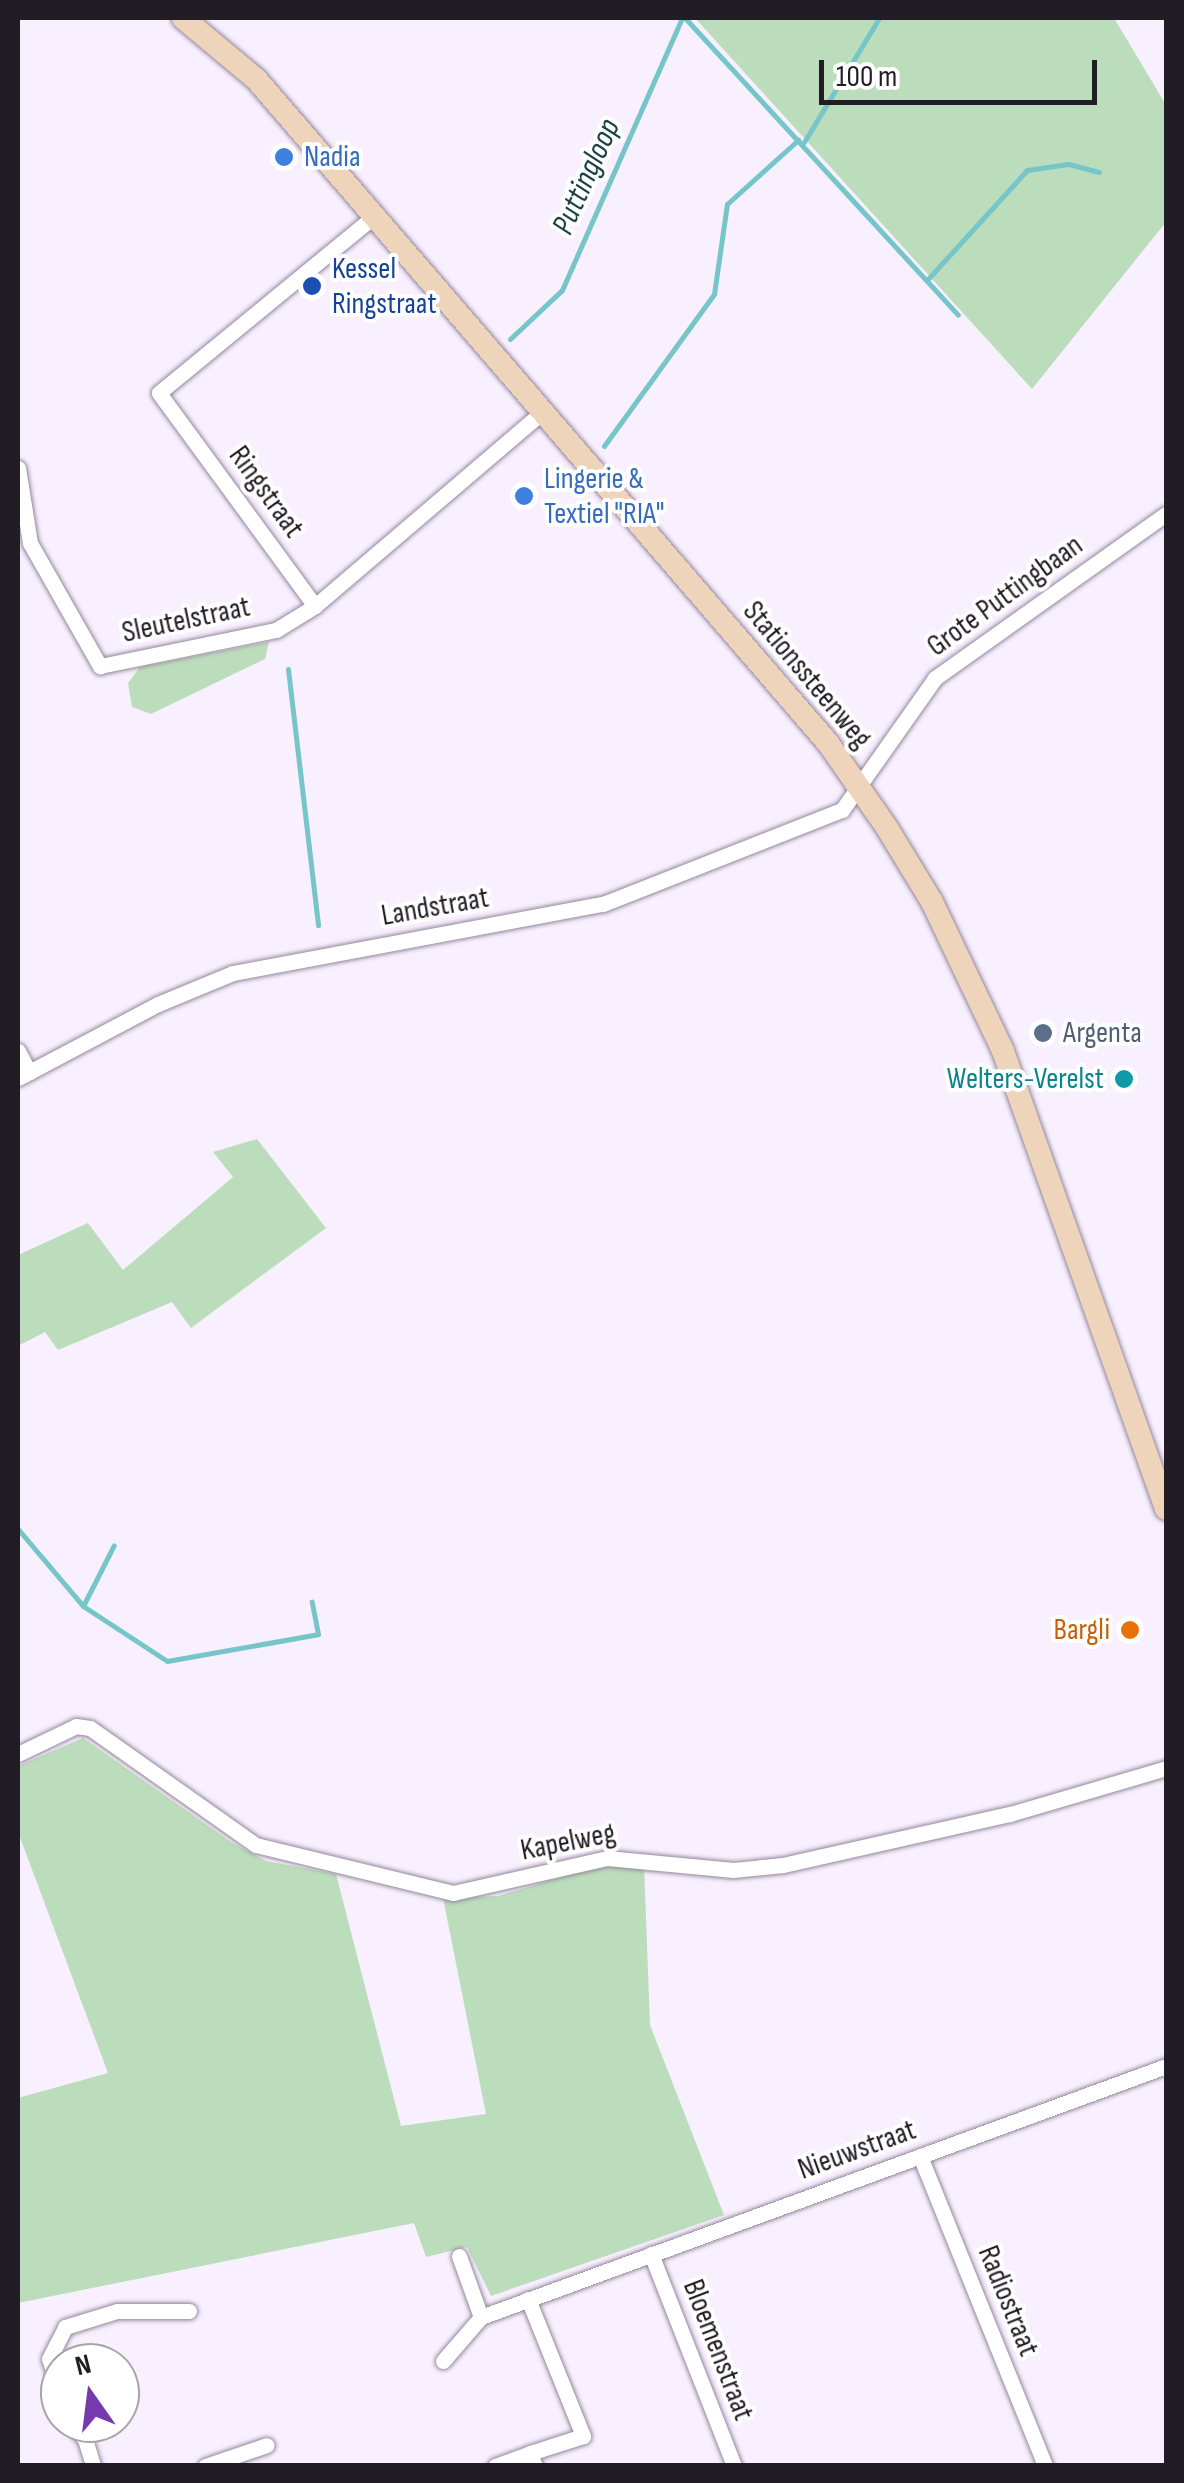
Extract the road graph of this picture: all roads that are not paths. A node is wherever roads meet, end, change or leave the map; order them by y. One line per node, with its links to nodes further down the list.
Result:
1 (182, 18): 2 (street, Stationssteenweg)
2 (372, 217): 3 (street, Stationssteenweg); 6 (street, Ringstraat)
3 (542, 412): 6 (street); 7 (street, Stationssteenweg)
4 (18, 468): 6 (street, Sleutelstraat)
5 (1166, 514): 7 (street, Grote Puttingbaan)
6 (315, 606)
7 (860, 790): 9 (street, Landstraat); 10 (street, Stationssteenweg)
8 (18, 1051): 9 (street)
9 (23, 1075)
10 (1166, 1509)
11 (18, 1754): 12 (street, Kapelweg)
12 (1166, 1768)
13 (1166, 2066): 14 (street, Nieuwstraat)
14 (920, 2156): 15 (street, Nieuwstraat); 29 (street, Radiostraat)
15 (651, 2254): 17 (street, Nieuwstraat); 28 (street, Bloemenstraat)
16 (459, 2256): 19 (street)
17 (528, 2300): 19 (street); 24 (street)
18 (189, 2311): 20 (street)
19 (481, 2317): 21 (street)
20 (57, 2343)
21 (443, 2361)
22 (81, 2443): 25 (street)
23 (267, 2446): 26 (street)
24 (533, 2459): 27 (street)
25 (93, 2466)
26 (205, 2466)
27 (495, 2466)
28 (734, 2466)
29 (1045, 2466)

